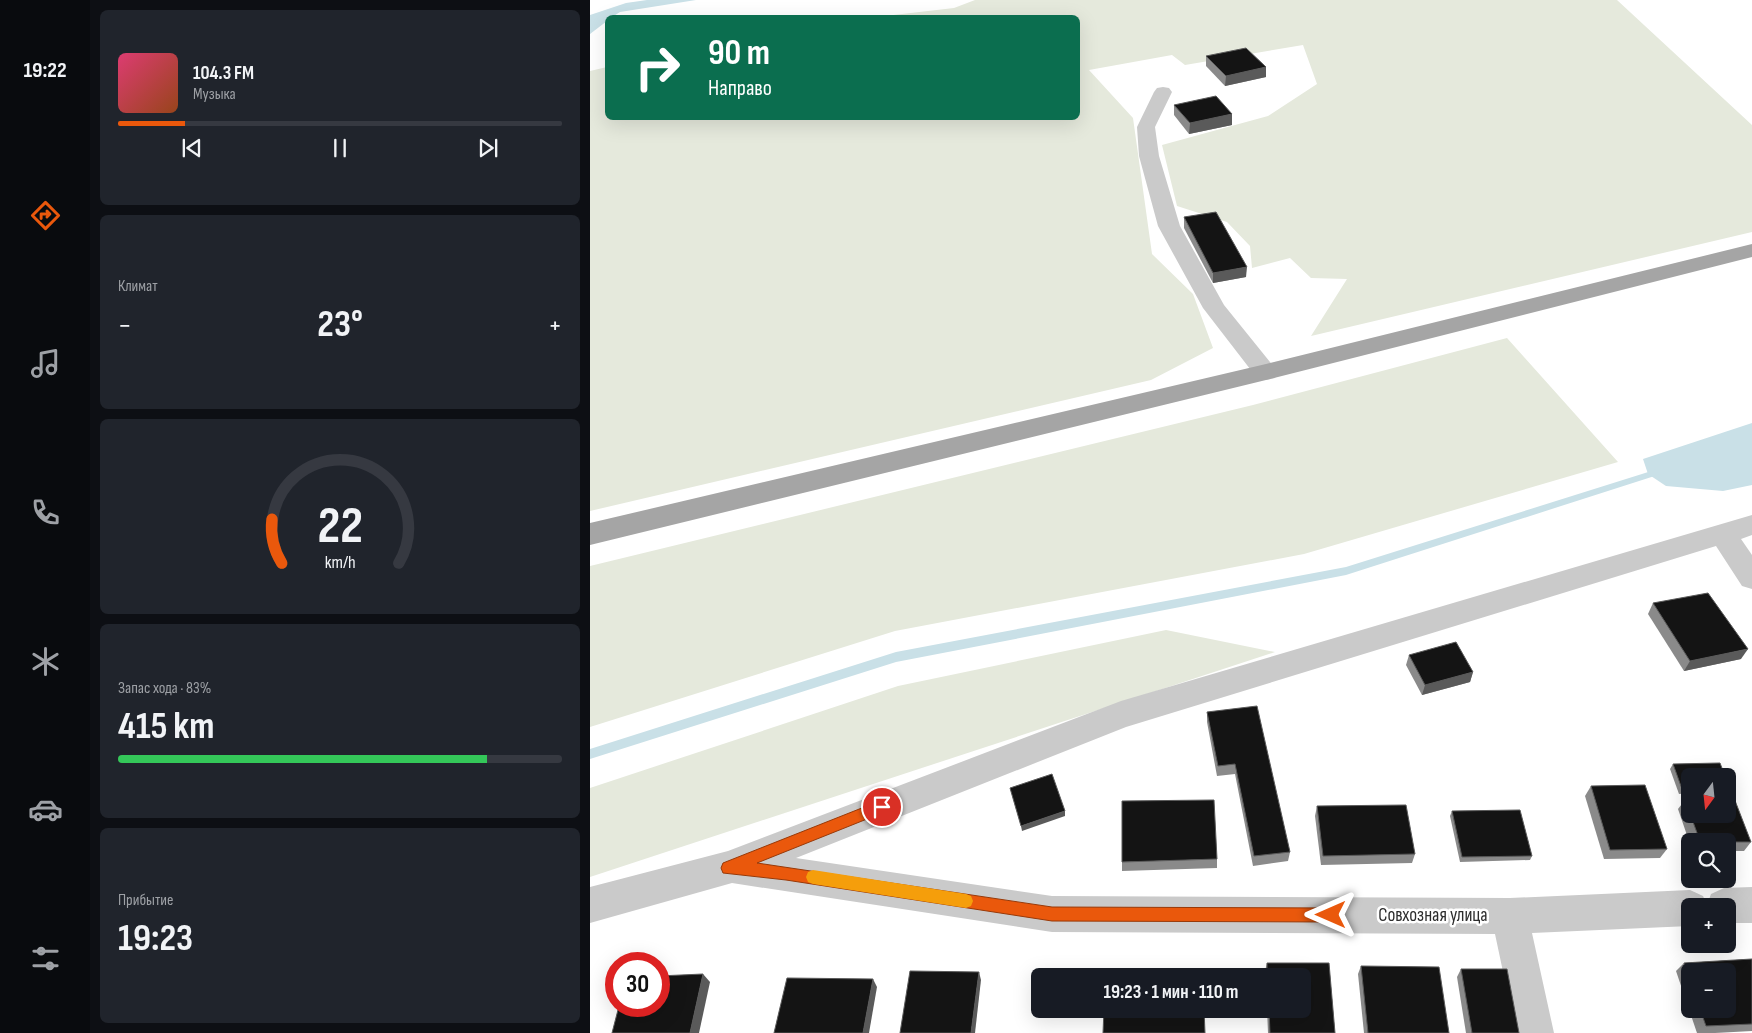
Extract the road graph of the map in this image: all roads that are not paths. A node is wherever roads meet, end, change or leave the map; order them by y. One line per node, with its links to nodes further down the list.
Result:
1 (1163, 92): 3 (street)
2 (1752, 250): 3 (main road)
3 (1266, 372): 5 (main road)
4 (1752, 525): 6 (street)
5 (590, 534)
6 (1723, 534): 7 (street); 8 (street)
7 (1752, 578)
8 (728, 868): 9 (street); 13 (street, Совхозная улица)
9 (590, 905)
10 (1752, 905): 11 (street)
11 (1736, 906)
12 (1681, 908): 13 (street, Совхозная улица)
13 (1510, 916): 14 (street)
14 (1535, 1033)

